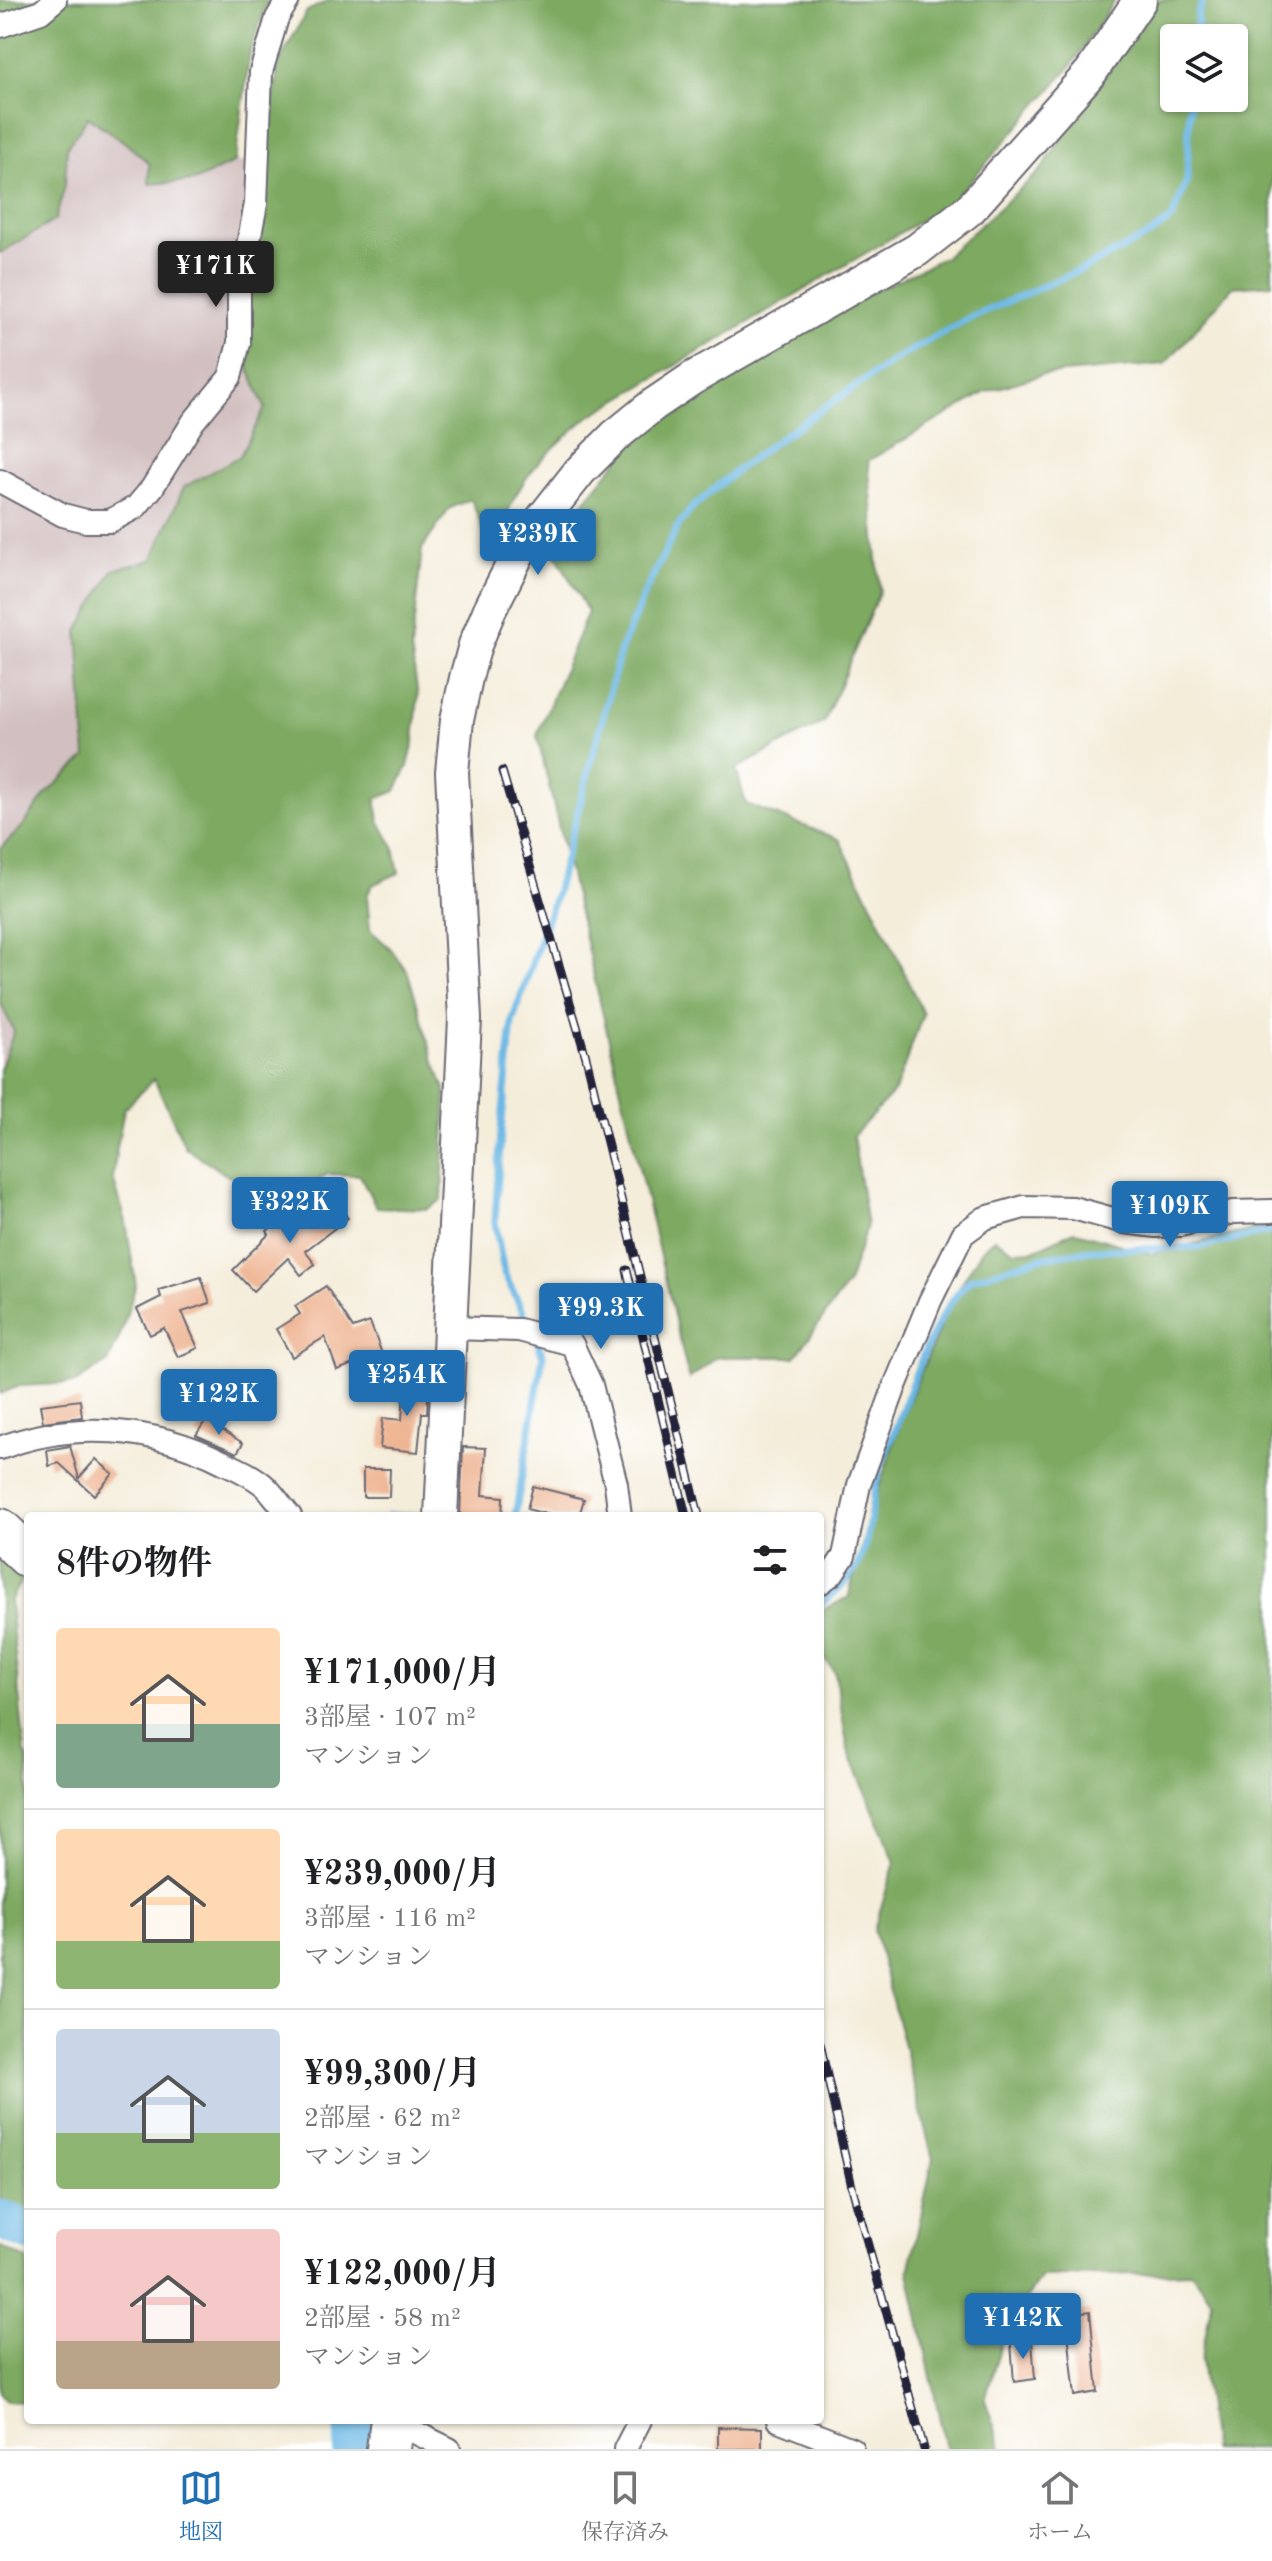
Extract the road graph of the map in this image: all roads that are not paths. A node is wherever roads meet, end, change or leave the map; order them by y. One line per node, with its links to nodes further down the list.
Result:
1 (55, 0): 4 (street)
2 (288, 0): 5 (street)
3 (1140, 0): 7 (street)
4 (0, 26)
5 (0, 481)
6 (1272, 1211): 14 (street)
7 (450, 1328): 10 (street); 11 (street)
8 (0, 1448): 9 (street)
9 (287, 1512)
10 (441, 1512)
11 (620, 1512)
12 (0, 1530): 13 (highway)
13 (24, 1552)
14 (824, 1580)
15 (391, 2424): 19 (highway)
16 (400, 2424): 20 (street)
17 (638, 2424): 21 (street)
18 (788, 2424): 22 (street)
19 (388, 2449)
20 (449, 2449)
21 (625, 2449)
22 (852, 2449)

